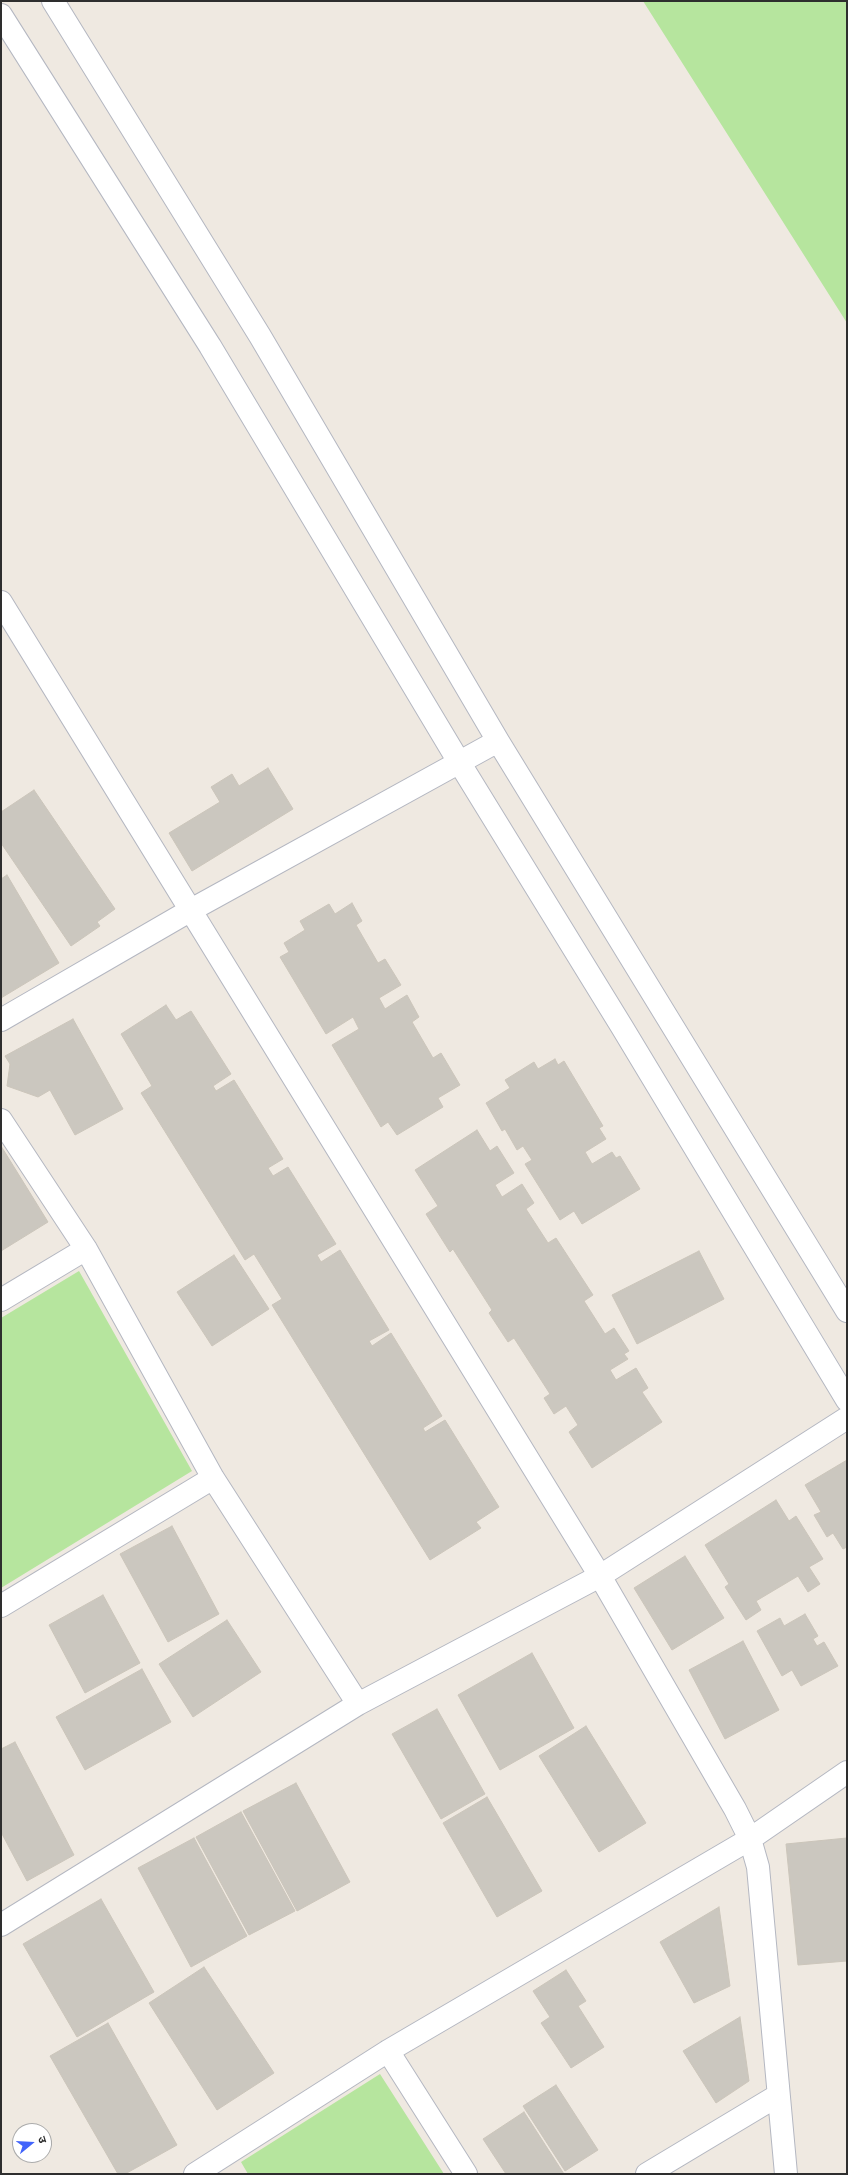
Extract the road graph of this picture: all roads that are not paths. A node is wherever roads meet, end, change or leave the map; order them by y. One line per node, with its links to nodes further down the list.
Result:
1 (53, 1): 4 (street)
2 (1, 15): 5 (street)
3 (1, 602): 6 (street)
4 (498, 741): 5 (street); 11 (street)
5 (459, 762): 6 (street); 12 (street)
6 (191, 910): 7 (street); 15 (street)
7 (1, 1020)
8 (1, 1120): 9 (street)
9 (86, 1249): 10 (street); 14 (street)
10 (1, 1300)
11 (847, 1311)
12 (847, 1400)
13 (847, 1418): 15 (street)
14 (213, 1478): 16 (street); 17 (street)
15 (600, 1576): 17 (street); 19 (street)
16 (1, 1606)
17 (358, 1704): 20 (street)
18 (847, 1772): 19 (street)
19 (750, 1839): 21 (street); 22 (street)
20 (1, 1925)
21 (388, 2051): 23 (street); 25 (street)
22 (777, 2096): 26 (street); 27 (street)
23 (224, 2166): 24 (street)
24 (195, 2174)
25 (466, 2174)
26 (647, 2174)
27 (786, 2174)

